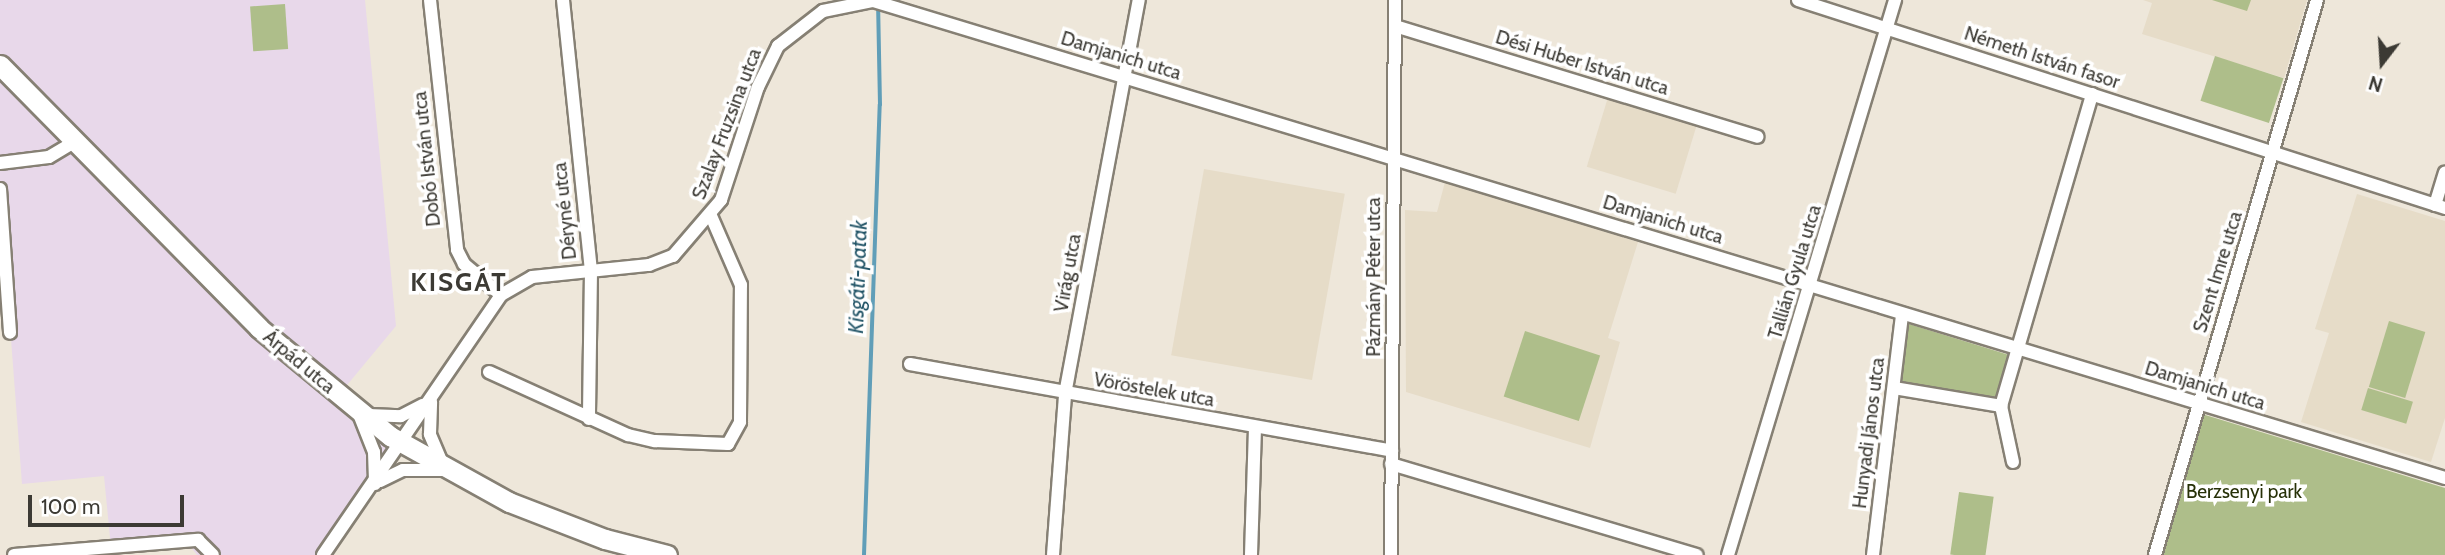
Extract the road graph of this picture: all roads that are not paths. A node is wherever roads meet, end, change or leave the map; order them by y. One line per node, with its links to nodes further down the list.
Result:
1 (430, 0): 26 (street, Dobó István utca)
2 (564, 0): 24 (street, Déryné utca)
3 (1139, 0): 13 (street, Virág utca)
4 (1395, 0): 10 (street, Pázmány Péter utca)
5 (1798, 0): 11 (street, Németh István fasor)
6 (1895, 0): 11 (street, Tallián Gyula utca)
7 (2317, 0): 17 (street, Szent Imre utca)
8 (875, 2): 9 (street, Szalay Fruzsina utca); 13 (street, Damjanich utca)
9 (822, 5): 23 (street, Szalay Fruzsina utca)
10 (1395, 26): 15 (street, Dési Huber István utca); 18 (street, Pázmány Péter utca)
11 (1887, 29): 14 (street, Németh István fasor); 25 (street, Tallián Gyula utca)
12 (0, 65): 16 (main road, Árpád utca)
13 (1124, 77): 18 (street, Damjanich utca); 33 (street, Virág utca)
14 (2092, 94): 17 (street, Németh István fasor); 29 (street)
15 (1757, 137)
16 (76, 141): 19 (street); 37 (main road, Árpád utca)
17 (2274, 153): 22 (street, Németh István fasor); 35 (street, Szent Imre utca)
18 (1395, 158): 25 (street, Damjanich utca); 41 (street, Pázmány Péter utca)
19 (0, 163)
20 (2445, 172): 22 (street)
21 (0, 188): 28 (street)
22 (2440, 207)
23 (711, 216): 24 (street, Szalay Fruzsina utca); 38 (street)
24 (591, 271): 26 (street, Szalay Fruzsina utca); 38 (street, Déryné utca)
25 (1811, 286): 27 (street, Damjanich utca); 55 (street, Tallián Gyula utca)
26 (501, 295): 34 (street, Szalay Fruzsina utca)
27 (1902, 314): 29 (street, Damjanich utca); 32 (street, Hunyadi János utca)
28 (10, 332)
29 (2017, 349): 35 (street, Damjanich utca); 36 (street)
30 (909, 364): 33 (street, Vöröstelek utca)
31 (489, 372): 38 (street)
32 (1894, 388): 36 (street); 56 (street, Hunyadi János utca)
33 (1065, 394): 39 (street, Vöröstelek utca); 51 (street, Virág utca)
34 (432, 398): 37 (street, Szalay Fruzsina utca); 40 (street, Szalay Fruzsina utca); 44 (street)
35 (2198, 405): 45 (street, Damjanich utca); 57 (street, Szent Imre utca)
36 (2001, 406): 42 (street)
37 (357, 411): 40 (main road, Árpád utca); 46 (street)
38 (589, 419)
39 (1255, 427): 41 (street, Vöröstelek utca); 52 (street)
40 (401, 443): 44 (main road, Árpád utca); 46 (street, Szalay Fruzsina utca)
41 (1392, 450): 43 (street, Pázmány Péter utca)
42 (2012, 462)
43 (1391, 464): 53 (street, Pázmány Péter utca); 54 (street)
44 (444, 470): 46 (street); 50 (main road, Árpád utca)
45 (2445, 478)
46 (375, 484): 49 (street, Szalay Fruzsina utca)
47 (14, 555): 48 (street)
48 (213, 555)
49 (323, 555)
50 (667, 555)
51 (1053, 555)
52 (1251, 555)
53 (1391, 555)
54 (1697, 555)
55 (1728, 555)
56 (1873, 555)
57 (2155, 555)

